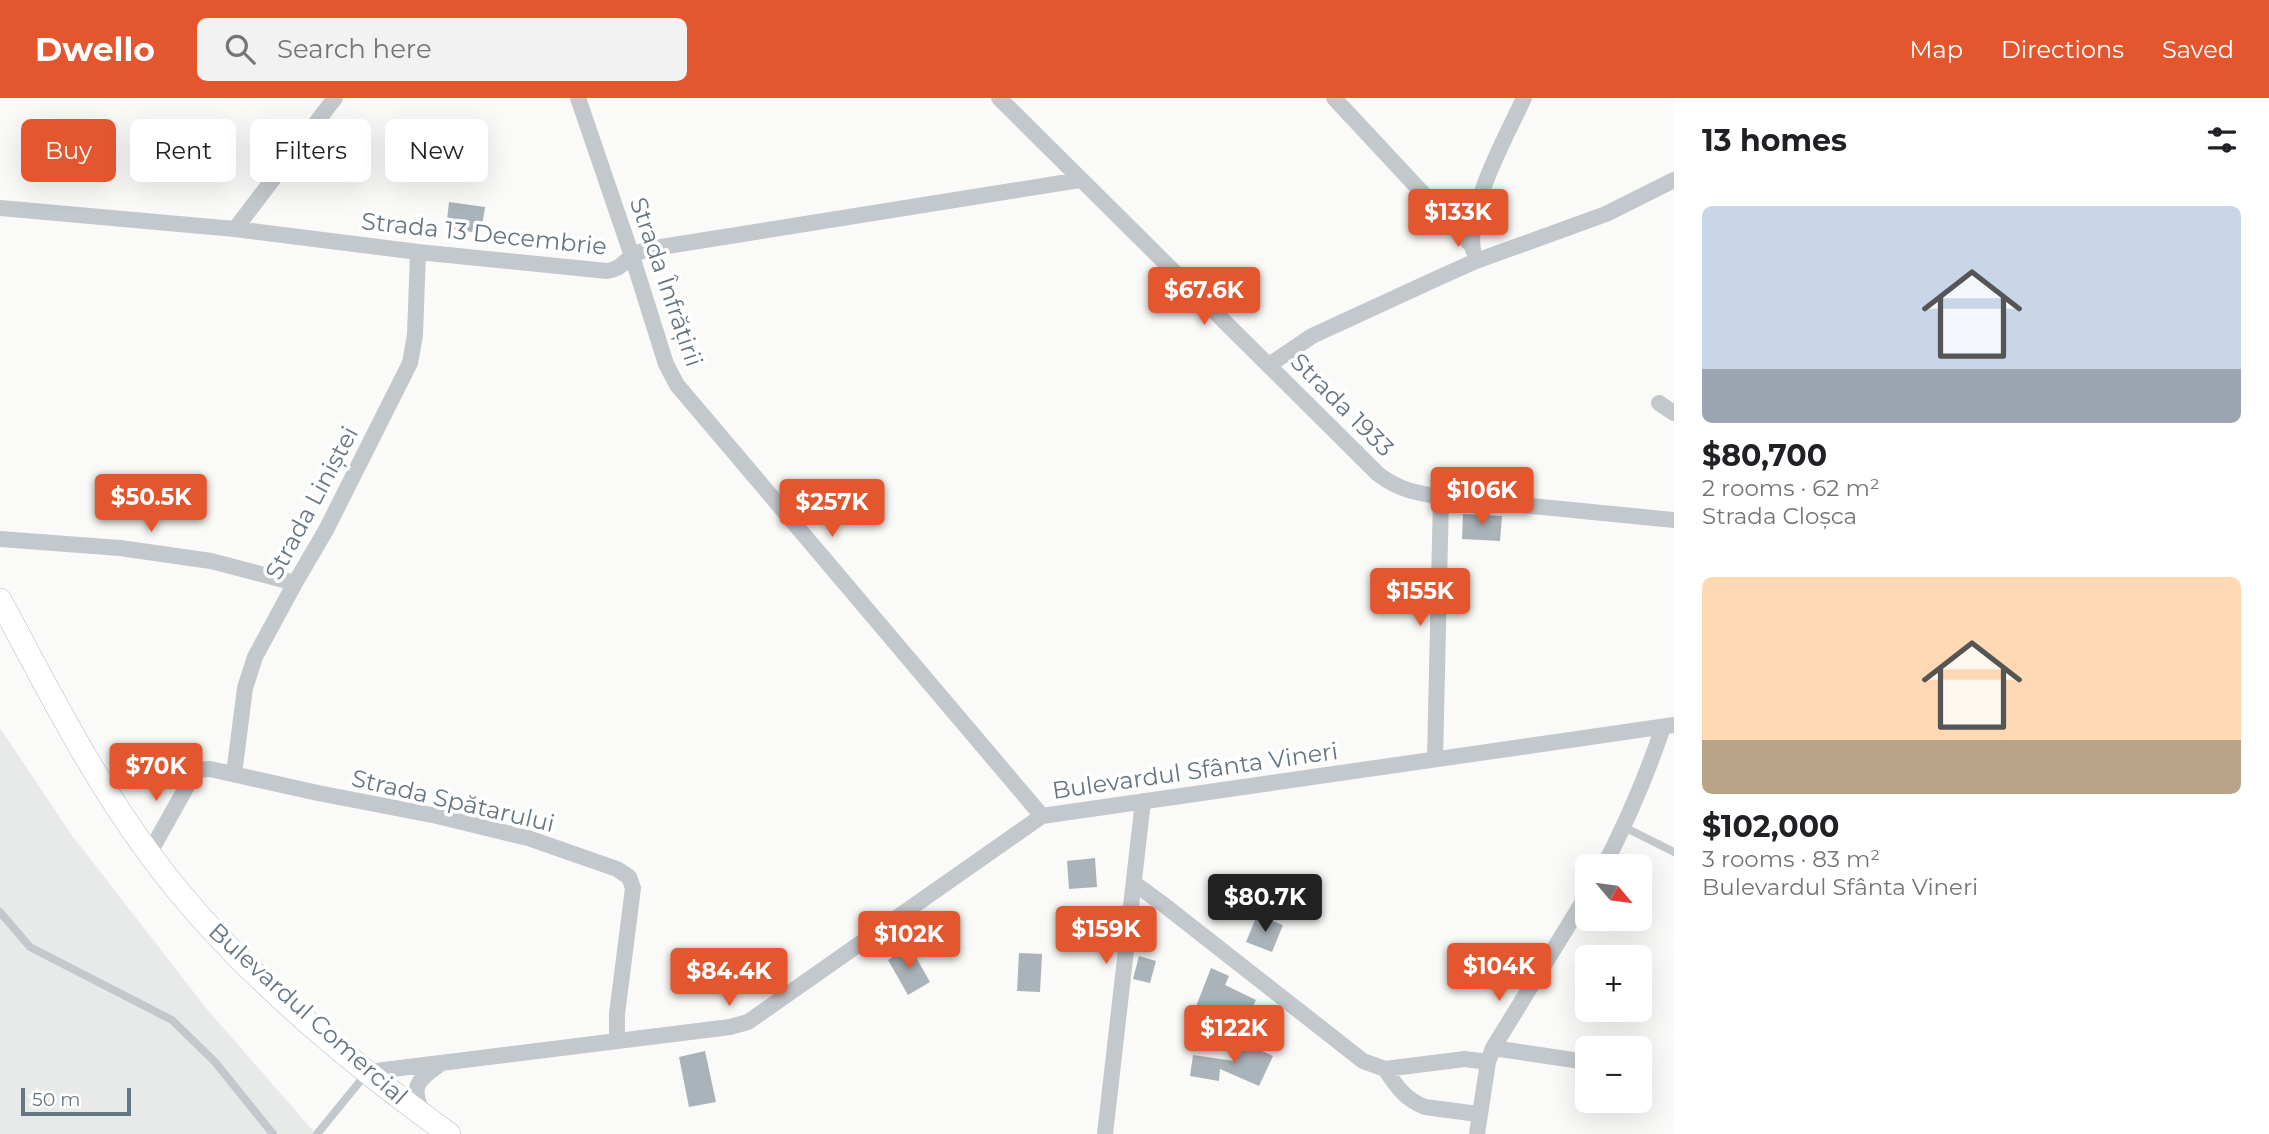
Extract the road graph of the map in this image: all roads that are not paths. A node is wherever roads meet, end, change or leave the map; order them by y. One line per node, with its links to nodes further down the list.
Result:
1 (334, 98): 9 (street)
2 (578, 98): 12 (street, Strada Înfrățirii)
3 (999, 98): 6 (street, Strada 1933)
4 (1334, 98): 11 (street)
5 (1524, 98): 11 (street)
6 (1080, 180): 12 (street, Strada 13 Decembrie); 13 (street, Strada 1933)
7 (1674, 180): 11 (street)
8 (0, 208): 9 (street, Strada 13 Decembrie)
9 (235, 229): 10 (street, Strada 13 Decembrie)
10 (418, 252): 12 (street, Strada 13 Decembrie); 19 (street, Strada Liniștei)
11 (1474, 253): 13 (street)
12 (632, 256): 25 (street, Strada Înfrățirii)
13 (1269, 365): 16 (street, Strada 1933)
14 (1660, 403): 15 (street)
15 (1674, 413)
16 (1441, 497): 17 (street, Strada 1933); 22 (street)
17 (1674, 520)
18 (0, 539): 19 (street)
19 (295, 583): 23 (street, Strada Liniștei)
20 (0, 600): 28 (main road, Bulevardul Comercial)
21 (1668, 726): 22 (street, Bulevardul Sfânta Vineri); 26 (street)
22 (1436, 759): 24 (street, Bulevardul Sfânta Vineri)
23 (234, 774): 28 (street, Strada Spătarului); 33 (street, Strada Spătarului)
24 (1143, 802): 25 (street, Bulevardul Sfânta Vineri); 30 (street)
25 (1042, 816): 33 (street, Bulevardul Sfânta Vineri)
26 (1624, 827): 27 (lane); 29 (street)
27 (1674, 852)
28 (149, 854): 38 (main road, Bulevardul Comercial)
29 (1610, 854)
30 (1134, 883): 37 (street); 44 (street)
31 (0, 912): 41 (lane)
32 (1575, 915): 34 (street)
33 (617, 1041): 36 (street, Bulevardul Sfânta Vineri)
34 (1490, 1055): 35 (street); 37 (street); 39 (street)
35 (1575, 1061)
36 (441, 1063): 38 (street, Bulevardul Sfânta Vineri); 40 (street)
37 (1385, 1069): 39 (street)
38 (368, 1072): 40 (main road, Bulevardul Comercial); 42 (lane)
39 (1478, 1114): 45 (street)
40 (426, 1117): 43 (main road, Bulevardul Comercial)
41 (273, 1134)
42 (317, 1134)
43 (449, 1134)
44 (1105, 1134)
45 (1477, 1134)

